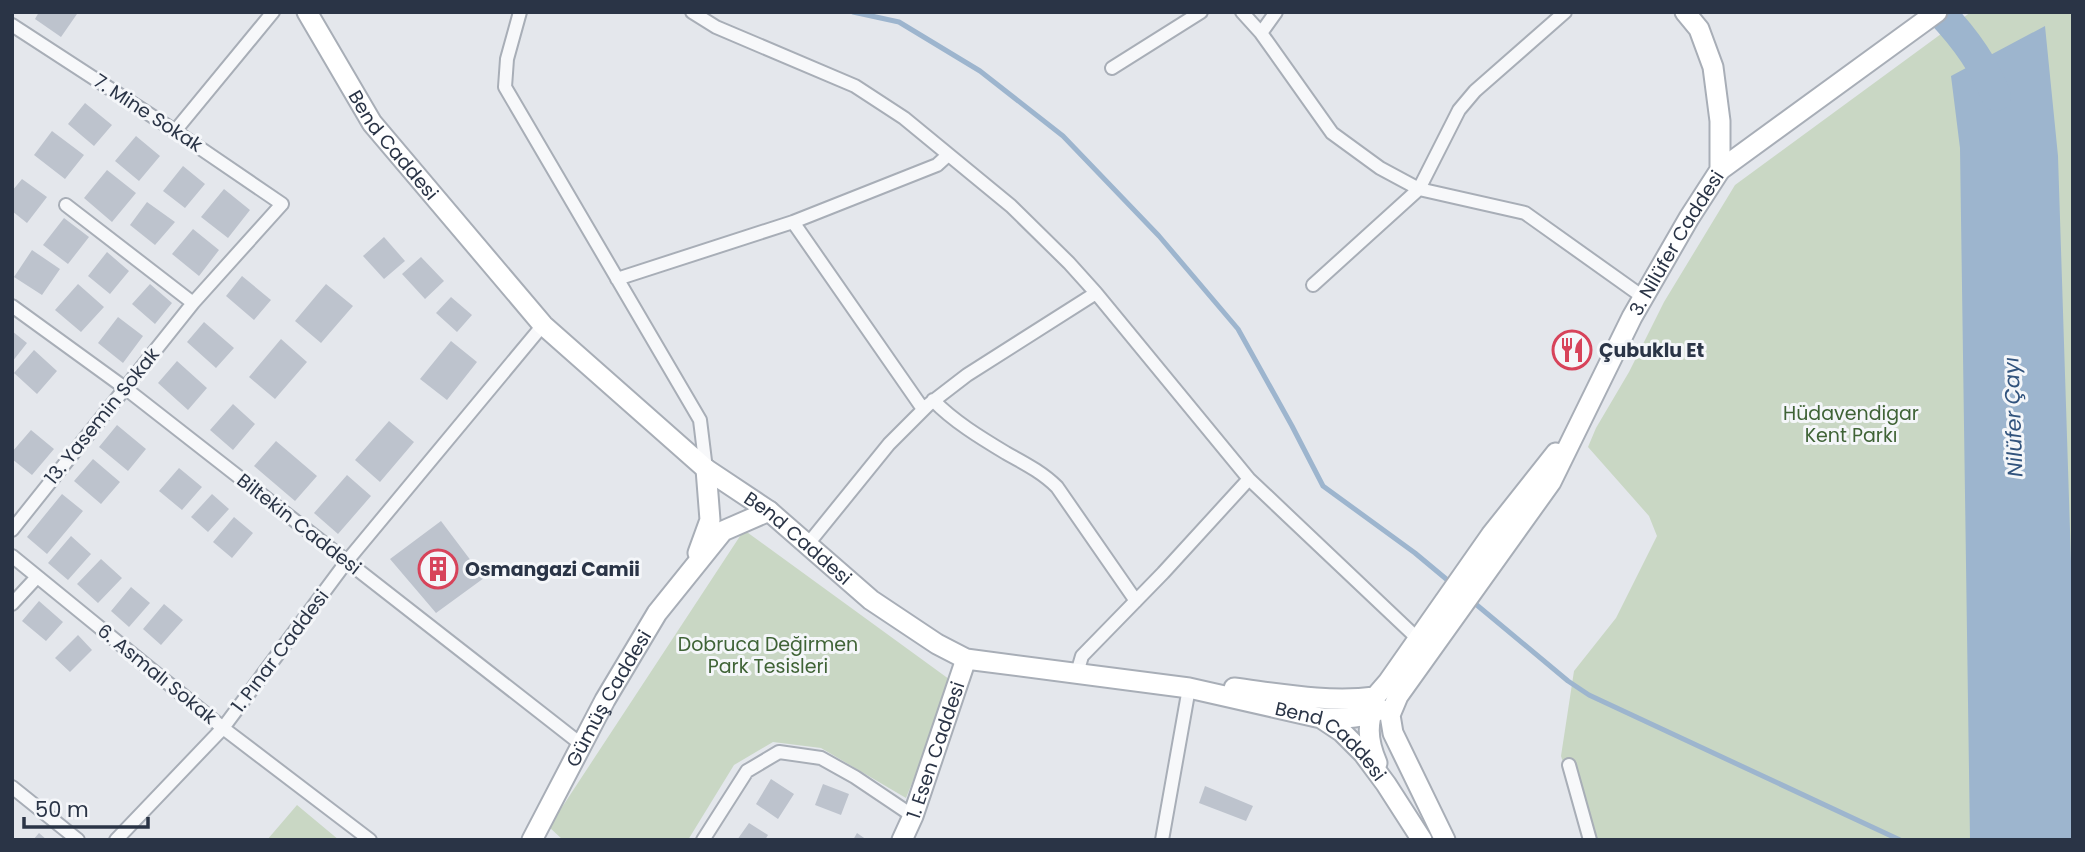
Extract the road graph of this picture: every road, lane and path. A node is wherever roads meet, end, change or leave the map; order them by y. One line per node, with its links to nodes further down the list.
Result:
1 (273, 12): 14 (street)
2 (307, 12): 27 (main road, Bend Caddesi)
3 (520, 12): 21 (street)
4 (692, 12): 15 (street)
5 (1201, 12): 13 (street)
6 (1242, 12): 12 (street)
7 (1276, 12): 12 (street)
8 (1565, 12): 17 (street)
9 (1685, 12): 16 (main road, 3. Nilüfer Caddesi)
10 (1937, 12): 16 (main road)
11 (12, 25): 14 (street, 7. Mine Sokak)
12 (1261, 33): 17 (street)
13 (1112, 68)
14 (175, 131): 18 (street, 7. Mine Sokak)
15 (948, 155): 20 (street); 23 (street)
16 (1720, 170): 24 (main road, 3. Nilüfer Caddesi)
17 (1419, 189): 22 (street); 24 (street)
18 (282, 204): 25 (street, 13. Yasemin Sokak)
19 (66, 205): 25 (street)
20 (793, 222): 21 (street); 30 (street)
21 (617, 279): 31 (street)
22 (1313, 285)
23 (1096, 293): 29 (street); 32 (street)
24 (1643, 297): 42 (main road, 3. Nilüfer Caddesi)
25 (193, 303): 28 (street, 13. Yasemin Sokak)
26 (12, 306): 28 (street, Biltekin Caddesi)
27 (543, 325): 31 (main road, Bend Caddesi); 37 (street, 1. Pınar Caddesi)
28 (125, 388): 34 (street, 13. Yasemin Sokak); 37 (street, Biltekin Caddesi)
29 (933, 400): 30 (street); 40 (street)
30 (923, 409): 35 (street)
31 (706, 469): 33 (main road, Bend Caddesi); 38 (main road)
32 (1249, 479): 40 (street); 43 (street)
33 (769, 511): 35 (main road, Bend Caddesi); 38 (main road)
34 (12, 530)
35 (808, 544): 44 (main road, Bend Caddesi)
36 (12, 556): 39 (street, 6. Asmalı Sokak)
37 (347, 561): 50 (street, 1. Pınar Caddesi); 52 (street, Biltekin Caddesi)
38 (694, 564): 52 (main road, Gümüş Caddesi)
39 (37, 577): 41 (street); 50 (street, 6. Asmalı Sokak)
40 (1136, 601): 45 (street)
41 (12, 604)
42 (1442, 618): 43 (main road); 47 (main road)
43 (1418, 639): 48 (main road)
44 (966, 659): 45 (main road, Bend Caddesi); 56 (main road, 1. Esen Caddesi)
45 (1077, 673): 46 (main road, Bend Caddesi)
46 (1189, 688): 48 (main road); 49 (main road, Bend Caddesi); 63 (street)
47 (1398, 696): 48 (main road); 51 (main road)
48 (1373, 708): 49 (main road); 51 (main road); 54 (main road)
49 (1321, 718): 54 (main road, Bend Caddesi)
50 (223, 728): 59 (street, 1. Pınar Caddesi); 60 (street, 6. Asmalı Sokak)
51 (1393, 733): 65 (main road)
52 (582, 745): 57 (main road, Gümüş Caddesi)
53 (1569, 765): 66 (street)
54 (1386, 784): 64 (main road, Bend Caddesi)
55 (12, 787): 58 (street)
56 (913, 816): 61 (street); 62 (main road, 1. Esen Caddesi)
57 (540, 836)
58 (78, 840)
59 (116, 840)
60 (370, 840)
61 (703, 840)
62 (902, 840)
63 (1162, 840)
64 (1422, 840)
65 (1445, 840)
66 (1590, 840)

